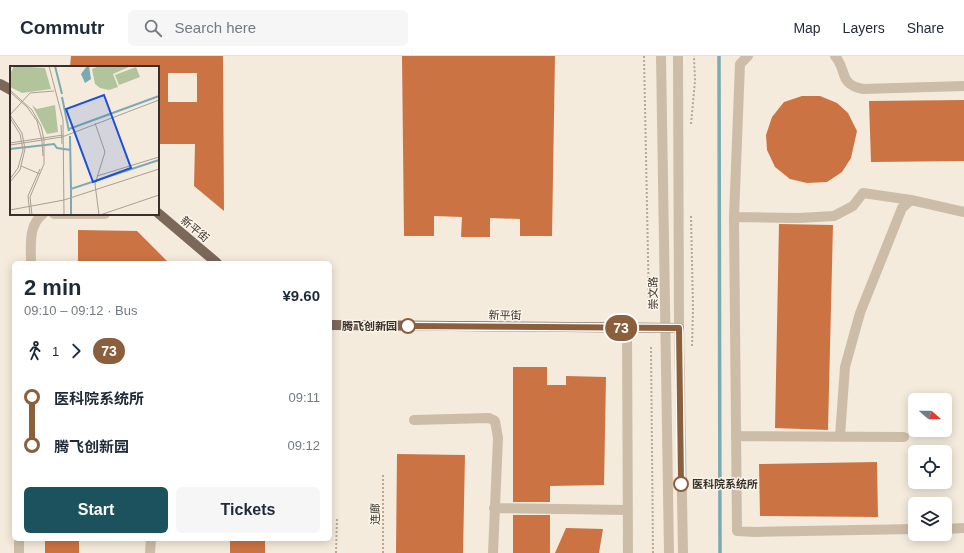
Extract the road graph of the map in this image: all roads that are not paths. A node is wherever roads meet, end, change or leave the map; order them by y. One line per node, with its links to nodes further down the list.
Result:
1 (661, 56): 17 (street, 崇文路)
2 (678, 56): 18 (street)
3 (748, 56): 12 (street)
4 (835, 56): 6 (street)
5 (0, 84): 7 (main road)
6 (964, 86)
7 (10, 89)
8 (911, 200): 9 (street); 12 (street); 21 (street)
9 (964, 212)
10 (159, 214): 14 (main road, 新平街)
11 (42, 215): 13 (street)
12 (734, 217): 20 (street)
13 (30, 261)
14 (215, 261)
15 (332, 325): 16 (main road, 新平街)
16 (627, 328): 17 (main road, 新平街); 24 (street)
17 (666, 328): 18 (main road, 新平街); 34 (street, 崇文路)
18 (679, 328): 35 (street)
19 (414, 420): 23 (street)
20 (736, 436): 21 (street); 26 (street)
21 (840, 436): 22 (street)
22 (904, 437)
23 (494, 508): 24 (street); 32 (street)
24 (628, 510): 33 (street)
25 (964, 528): 27 (street)
26 (908, 529)
27 (952, 529)
28 (19, 541): 30 (street)
29 (151, 541): 31 (street)
30 (19, 553)
31 (150, 553)
32 (493, 553)
33 (628, 553)
34 (669, 553)
35 (682, 553)

